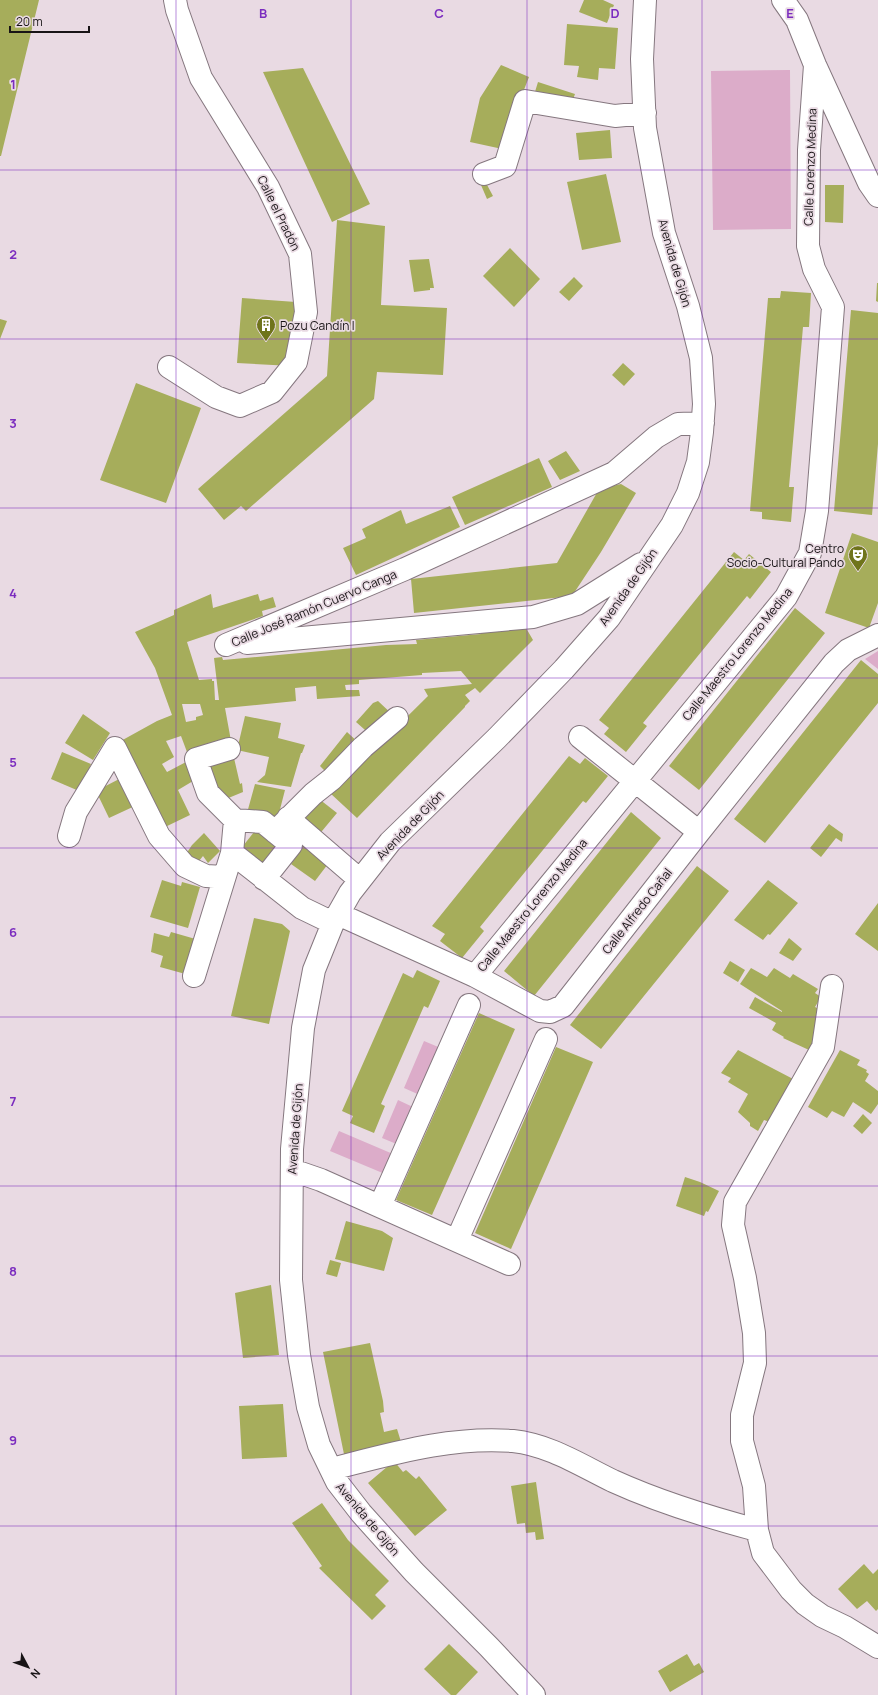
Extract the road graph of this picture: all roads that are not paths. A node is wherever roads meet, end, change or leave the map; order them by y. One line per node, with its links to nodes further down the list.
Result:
1 (175, 0): 9 (street, Calle el Pradón)
2 (645, 0): 5 (street, Avenida de Gijón)
3 (783, 0): 4 (street)
4 (815, 65): 7 (street); 8 (street, Calle Lorenzo Medina)
5 (645, 113): 6 (street); 10 (street, Avenida de Gijón)
6 (484, 174)
7 (878, 196)
8 (814, 269): 16 (street, Calle Maestro Lorenzo Medina)
9 (169, 367)
10 (703, 423): 11 (street, Avenida de Gijón); 11 (street, Calle José Ramón Cuervo Canga)
11 (648, 560): 24 (street, Avenida de Gijón)
12 (878, 635): 19 (street, Calle Alfredo Cañal)
13 (397, 718): 18 (street)
14 (580, 737): 16 (street)
15 (229, 749): 17 (street)
16 (634, 781): 19 (street); 27 (street, Calle Maestro Lorenzo Medina)
17 (234, 820): 18 (street); 21 (street)
18 (282, 825): 23 (street); 24 (street)
19 (699, 832): 27 (street, Calle Alfredo Cañal)
20 (69, 836): 22 (street)
21 (232, 853): 22 (street); 23 (street, Calle Alfredo Cañal)
22 (224, 877): 26 (street)
23 (264, 879): 25 (street, Calle Alfredo Cañal)
24 (360, 880): 25 (street, Avenida de Gijón)
25 (335, 919): 27 (street, Calle Alfredo Cañal); 31 (street, Avenida de Gijón)
26 (194, 976)
27 (475, 976)
28 (832, 986): 36 (street)
29 (469, 1005): 32 (street)
30 (546, 1039): 33 (street)
31 (292, 1170): 32 (street); 35 (street, Avenida de Gijón)
32 (380, 1206): 33 (street)
33 (457, 1240): 34 (street)
34 (509, 1264)
35 (331, 1469): 36 (street); 38 (street, Avenida de Gijón)
36 (757, 1530): 37 (street)
37 (878, 1647)
38 (534, 1695)

